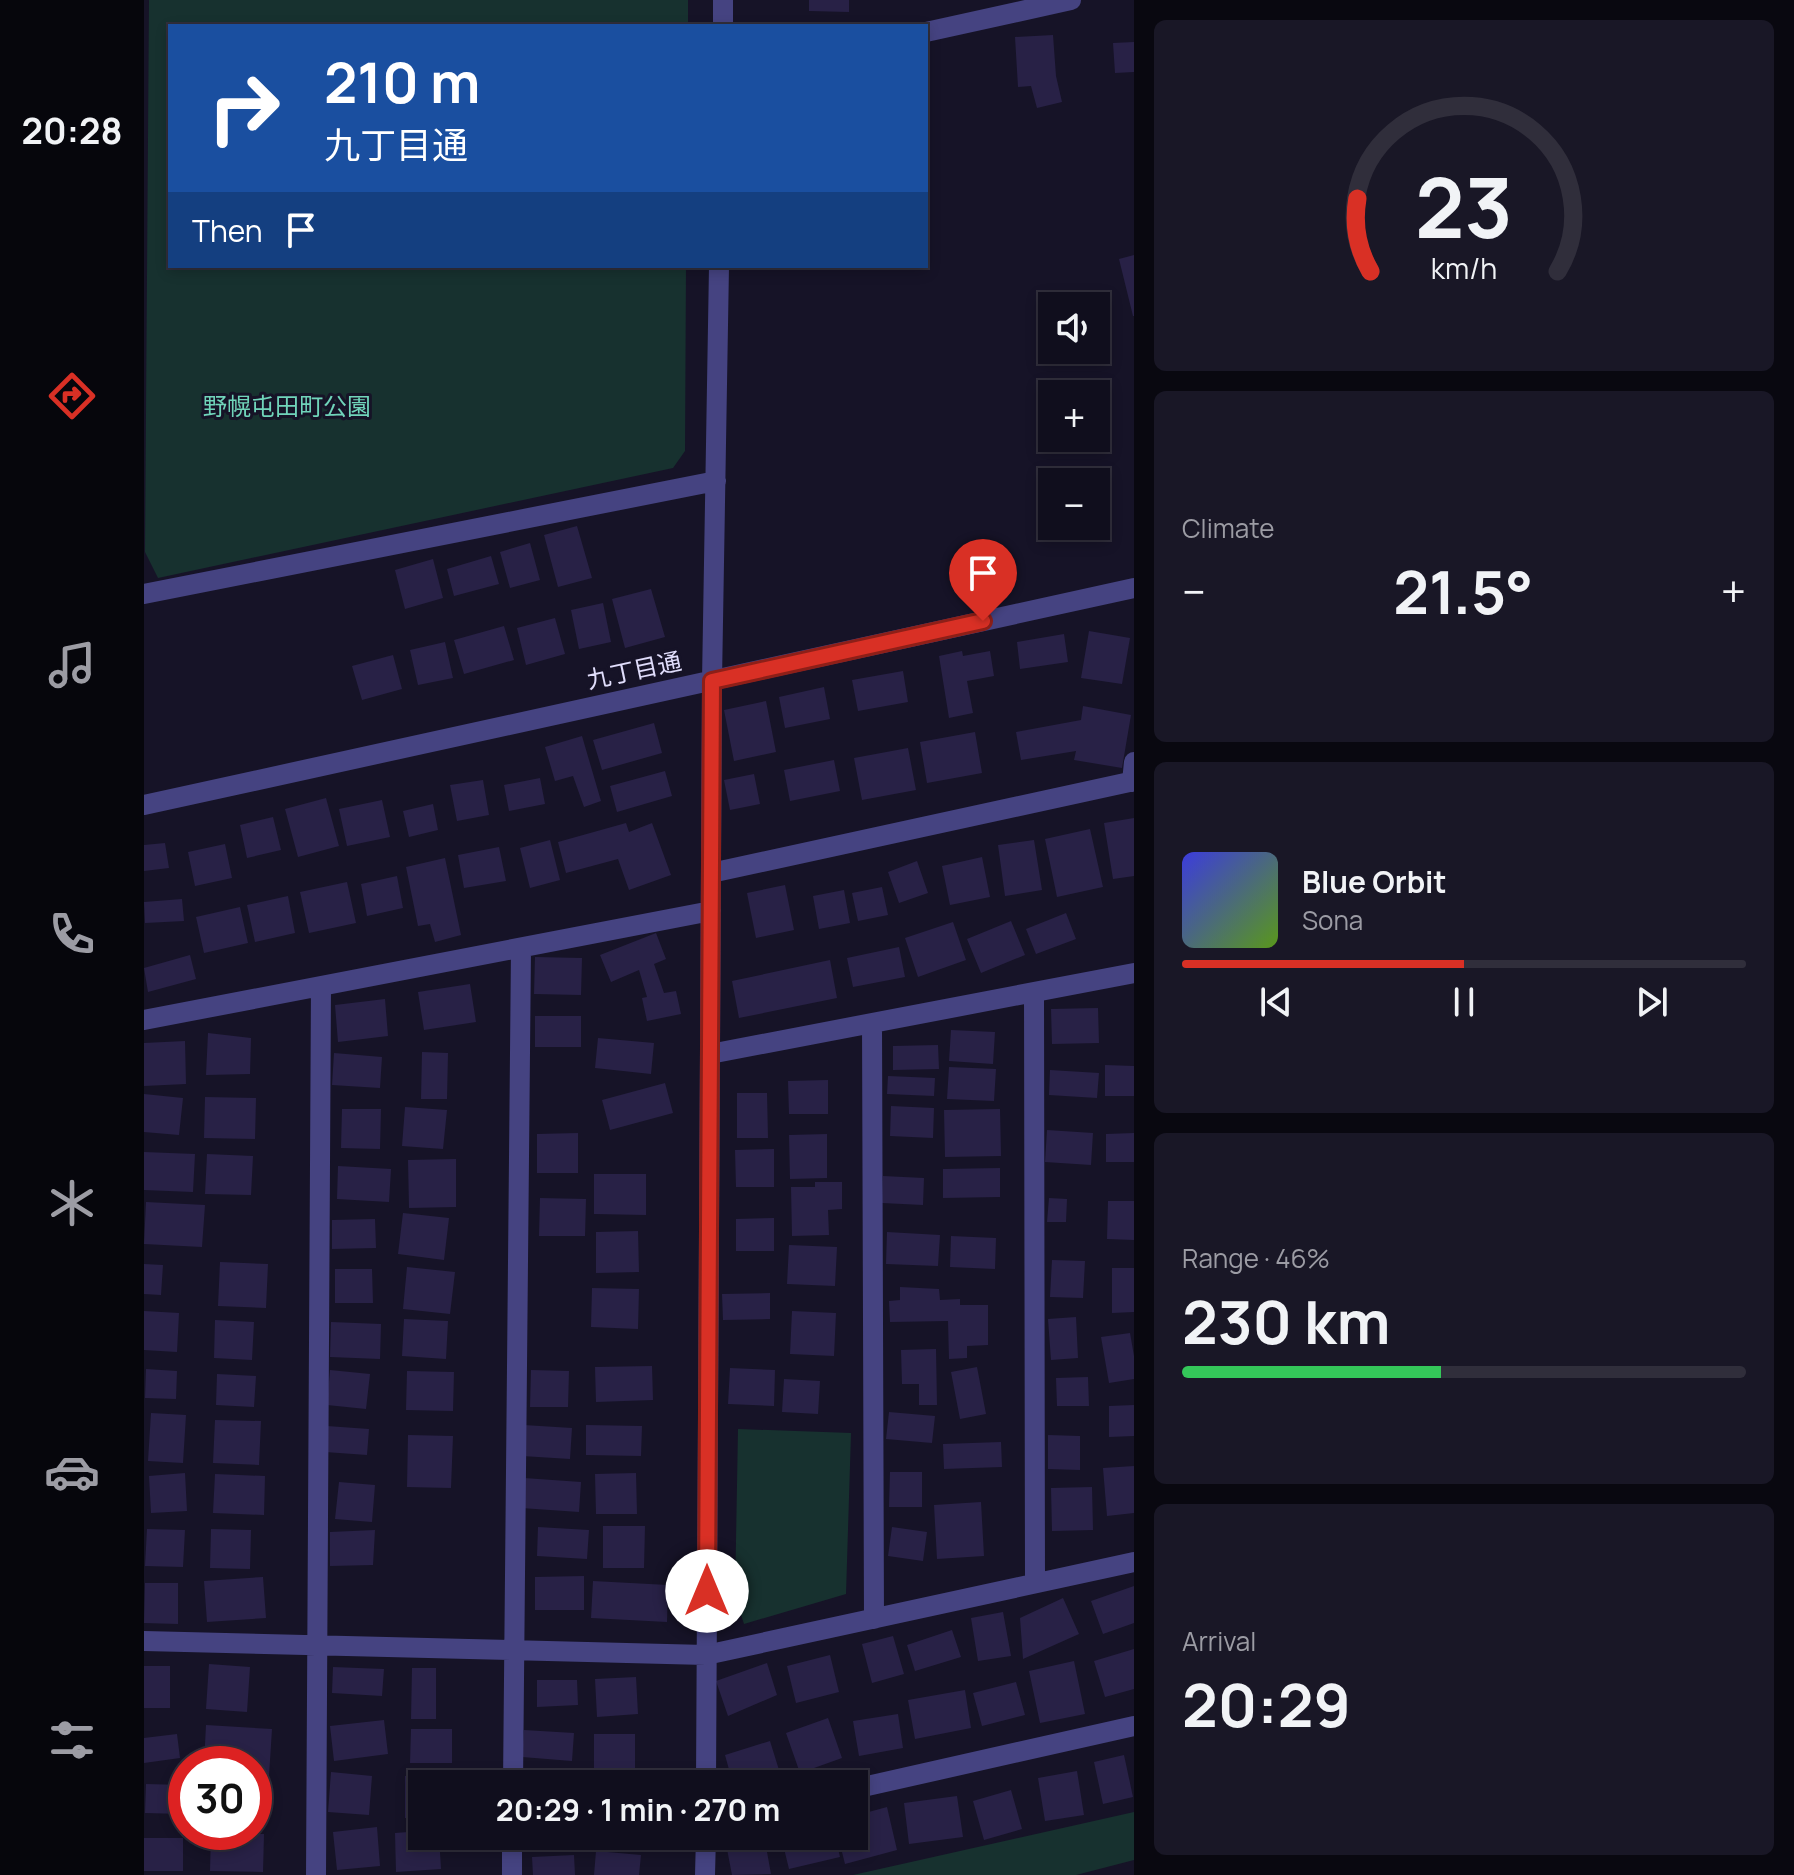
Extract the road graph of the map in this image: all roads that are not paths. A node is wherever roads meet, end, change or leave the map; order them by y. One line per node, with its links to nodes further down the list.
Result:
1 (723, 0): 3 (street)
2 (1071, 0): 4 (street)
3 (723, 24)
4 (928, 32)
5 (719, 268): 6 (street)
6 (716, 481): 8 (street); 9 (street)
7 (1134, 588): 9 (street, 九丁目通)
8 (144, 594)
9 (712, 681): 11 (street, 九丁目通); 12 (street)
10 (1133, 775): 12 (street)
11 (144, 805)
12 (711, 873): 13 (street)
13 (711, 911): 14 (street); 20 (street)
14 (521, 948): 16 (street); 26 (street)
15 (1134, 973): 17 (street)
16 (321, 986): 18 (street); 25 (street)
17 (1034, 992): 19 (street); 22 (street)
18 (144, 1020)
19 (872, 1023): 20 (street); 23 (street)
20 (710, 1054): 27 (street)
21 (1134, 1562): 22 (street)
22 (1035, 1582): 23 (street)
23 (874, 1619): 27 (street)
24 (144, 1641): 25 (street)
25 (317, 1645): 26 (street); 34 (street)
26 (513, 1650): 27 (street); 29 (street)
27 (706, 1655): 30 (street)
28 (1134, 1726): 31 (street)
29 (513, 1770)
30 (706, 1770)
31 (868, 1786)
32 (512, 1850): 35 (street)
33 (706, 1850): 36 (street)
34 (316, 1875)
35 (512, 1875)
36 (705, 1875)

